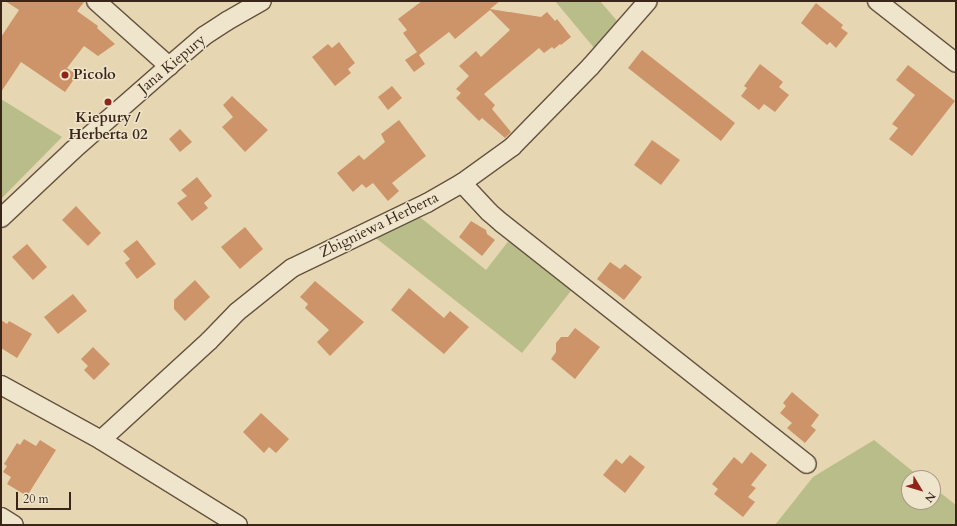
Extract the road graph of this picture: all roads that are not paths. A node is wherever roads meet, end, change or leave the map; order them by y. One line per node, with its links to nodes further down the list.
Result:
1 (96, 1): 6 (street)
2 (648, 1): 7 (street, Zbigniewa Herberta)
3 (877, 1): 5 (street)
4 (251, 3): 6 (street, Jana Kiepury)
5 (956, 63)
6 (169, 66): 8 (street, Jana Kiepury)
7 (462, 183): 10 (street, Zbigniewa Herberta); 11 (street)
8 (1, 218)
9 (1, 385): 10 (street)
10 (101, 440): 14 (street)
11 (807, 464)
12 (1, 517): 13 (street)
13 (14, 525)
14 (238, 525)

